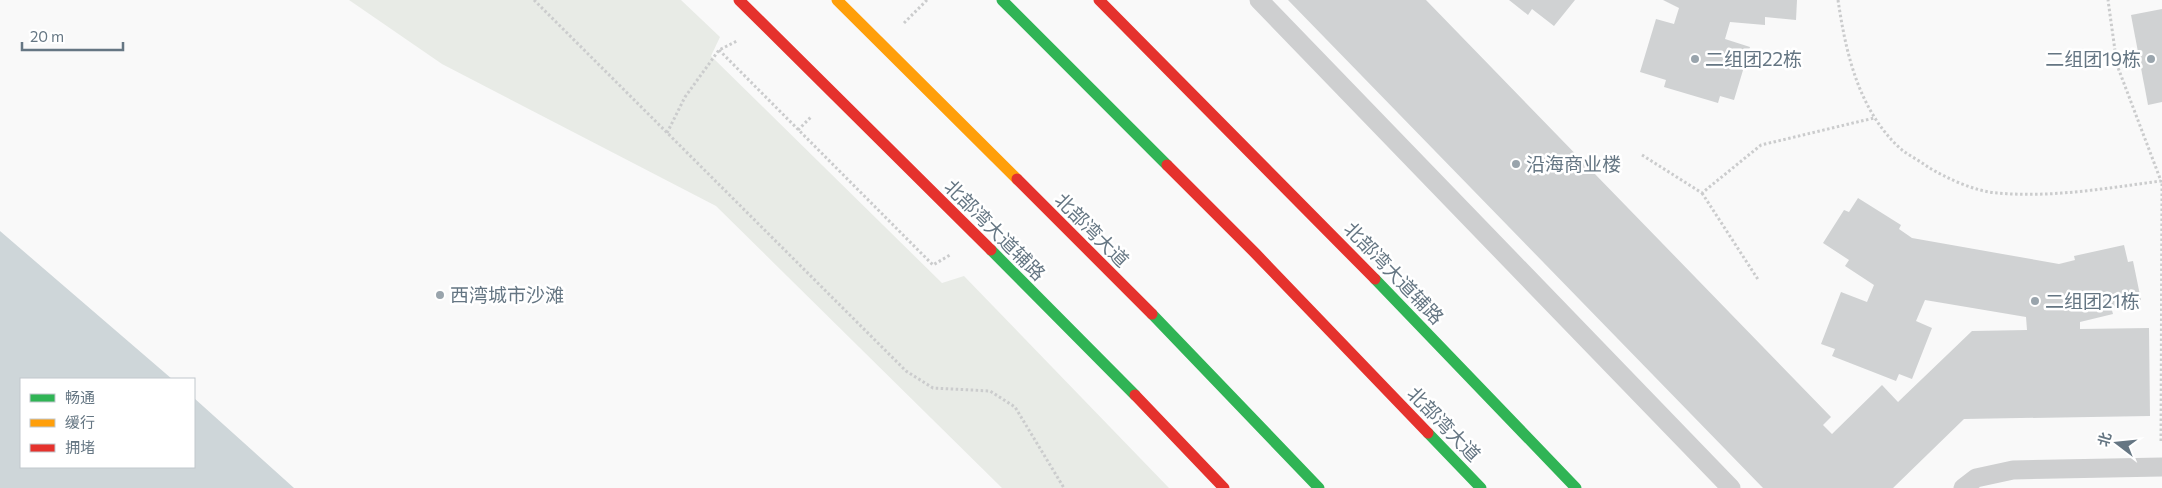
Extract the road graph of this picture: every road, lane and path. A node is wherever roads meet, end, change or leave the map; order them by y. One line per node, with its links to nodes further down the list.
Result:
1 (534, 0): 12 (path)
2 (739, 0): 9 (main road, 北部湾大道辅路)
3 (837, 0): 21 (main road, 北部湾大道)
4 (1002, 0): 22 (main road, 北部湾大道)
5 (1099, 0): 23 (main road, 北部湾大道辅路)
6 (1259, 0): 24 (lane)
7 (1838, 0): 11 (path)
8 (2108, 0): 14 (path)
9 (767, 27): 10 (path); 20 (main road, 北部湾大道辅路)
10 (719, 50): 12 (path); 16 (path)
11 (1874, 118): 14 (path); 15 (path)
12 (667, 133): 19 (path)
13 (1642, 155): 15 (path)
14 (2161, 181): 18 (path)
15 (1702, 193): 17 (path)
16 (933, 265)
17 (1759, 281)
18 (2162, 467): 25 (lane)
19 (1064, 488)
20 (1224, 488)
21 (1319, 488)
22 (1481, 488)
23 (1576, 488)
24 (1731, 488)
25 (1962, 488)

